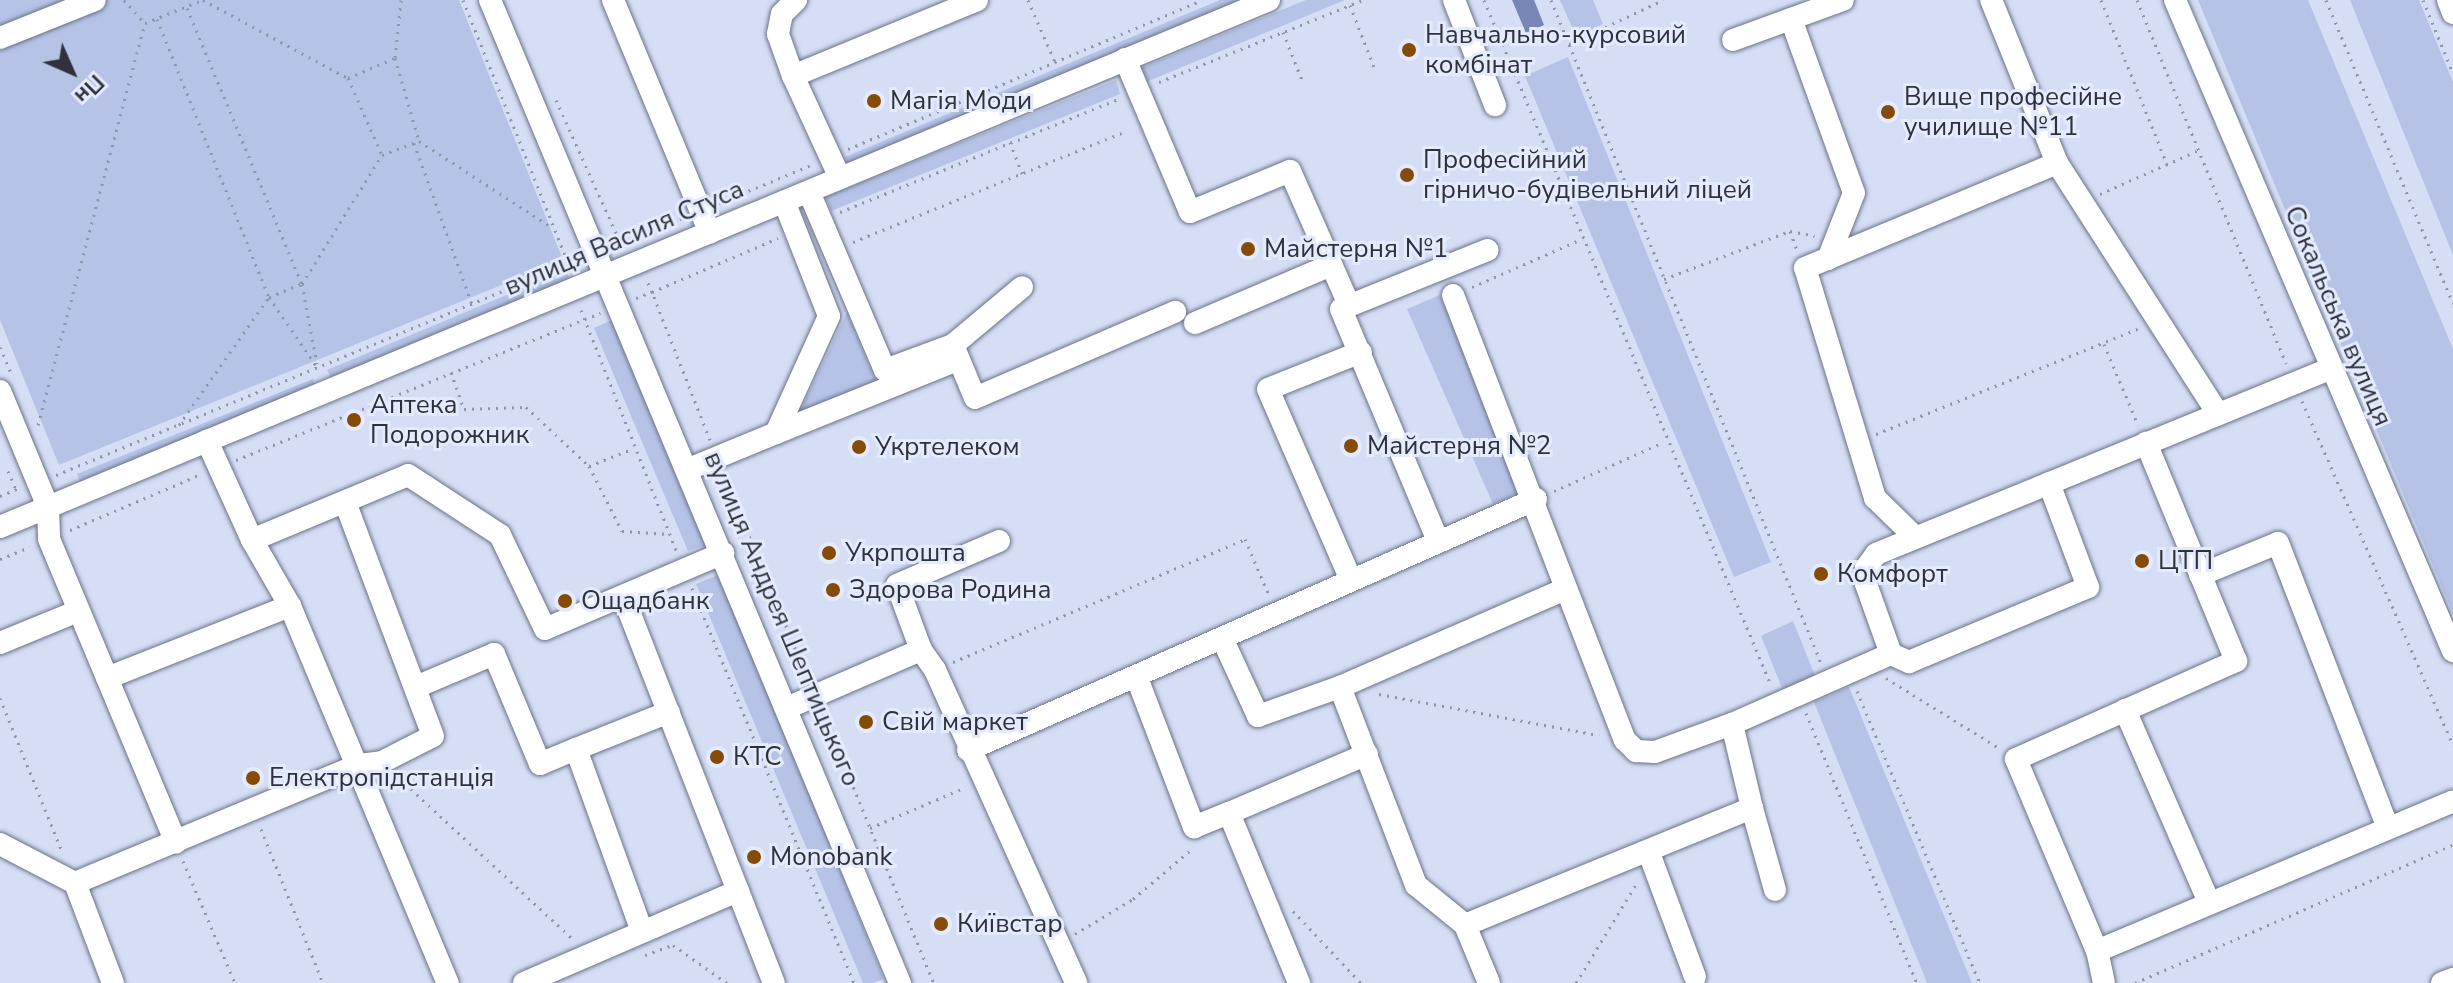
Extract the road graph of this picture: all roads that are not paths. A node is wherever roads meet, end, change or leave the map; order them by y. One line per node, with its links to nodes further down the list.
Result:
1 (95, 0): 14 (street)
2 (490, 0): 27 (street, вулиця Андрея Шептицького)
3 (613, 0): 23 (street)
4 (796, 0): 17 (street)
5 (977, 0): 17 (street)
6 (1269, 0): 16 (street, вулиця Василя Стуса)
7 (1454, 0): 18 (street)
8 (1843, 0): 13 (street)
9 (1991, 0): 19 (street)
10 (2175, 0): 35 (street, Сокальська вулиця)
11 (2448, 0): 12 (street)
12 (2453, 13)
13 (1791, 19): 15 (street); 24 (street)
14 (0, 38)
15 (1733, 40)
16 (1125, 59): 20 (street, вулиця Василя Стуса); 26 (street)
17 (793, 76): 20 (street)
18 (1495, 105)
19 (2057, 163): 24 (street); 37 (street)
20 (840, 178): 21 (street, вулиця Василя Стуса)
21 (809, 192): 22 (street, вулиця Василя Стуса); 34 (street)
22 (784, 201): 23 (street, вулиця Василя Стуса); 38 (street)
23 (710, 233): 27 (street, вулиця Василя Стуса)
24 (1831, 249): 47 (street)
25 (1488, 250): 30 (street)
26 (1331, 265): 30 (street); 32 (street)
27 (608, 278): 39 (street, вулиця Василя Стуса); 41 (street, вулиця Андрея Шептицького)
28 (1022, 287): 34 (street)
29 (1453, 295): 43 (street)
30 (1349, 305): 33 (street)
31 (1175, 312): 34 (street)
32 (1195, 323)
33 (1361, 352): 50 (street); 53 (street)
34 (956, 353): 38 (street)
35 (2329, 369): 37 (street); 61 (street, Сокальська вулиця)
36 (0, 391): 45 (street)
37 (2218, 414): 40 (street)
38 (776, 433): 41 (street)
39 (207, 441): 45 (street, вулиця Василя Стуса); 48 (street)
40 (2146, 443): 42 (street); 52 (street)
41 (689, 469): 51 (street, вулиця Андрея Шептицького)
42 (2049, 483): 47 (street); 62 (street)
43 (1536, 499): 50 (street); 54 (street)
44 (346, 504): 48 (street); 55 (street); 65 (street)
45 (48, 507): 46 (street, вулиця Василя Стуса); 57 (street)
46 (0, 527)
47 (1915, 537): 62 (street)
48 (252, 540): 56 (street)
49 (999, 541): 60 (street)
50 (1438, 541): 53 (street)
51 (723, 553): 55 (street); 67 (street, вулиця Андрея Шептицького)
52 (2200, 575): 68 (street); 78 (street)
53 (1351, 580): 58 (street)
54 (1565, 589): 66 (street); 70 (street)
55 (623, 596): 69 (street)
56 (290, 606): 63 (street); 74 (street)
57 (78, 611): 59 (street); 63 (street)
58 (1222, 638): 64 (street); 66 (street)
59 (0, 643)
60 (921, 650): 67 (street); 72 (street)
61 (2453, 651)
62 (1891, 654): 70 (street)
63 (107, 678): 79 (street)
64 (1137, 678): 72 (street); 77 (street)
65 (416, 687): 71 (street); 74 (street)
66 (1340, 687): 73 (street)
67 (789, 707): 95 (street, вулиця Андрея Шептицького)
68 (2125, 710): 85 (street); 88 (street)
69 (669, 712): 71 (street); 84 (street)
70 (1732, 724): 76 (street)
71 (576, 749): 87 (street)
72 (968, 750): 96 (street)
73 (1367, 754): 77 (street); 86 (street)
74 (359, 765): 79 (street); 92 (street)
75 (2453, 801): 78 (street)
76 (1752, 808): 81 (street); 83 (street)
77 (1229, 813): 97 (street)
78 (2388, 828): 85 (street)
79 (176, 842): 82 (street)
80 (0, 844): 82 (street)
81 (1650, 857): 86 (street); 89 (street)
82 (75, 883): 91 (street)
83 (1775, 890)
84 (738, 891): 87 (street); 94 (street)
85 (2209, 902): 88 (street)
86 (1465, 925): 98 (street)
87 (642, 931): 93 (street)
88 (2097, 951): 99 (street)
89 (1695, 977)
90 (2453, 979): 100 (street)
91 (113, 983)
92 (448, 983)
93 (524, 983)
94 (774, 983)
95 (900, 983)
96 (1076, 983)
97 (1299, 983)
98 (1489, 983)
99 (2104, 983)
100 (2442, 983)

